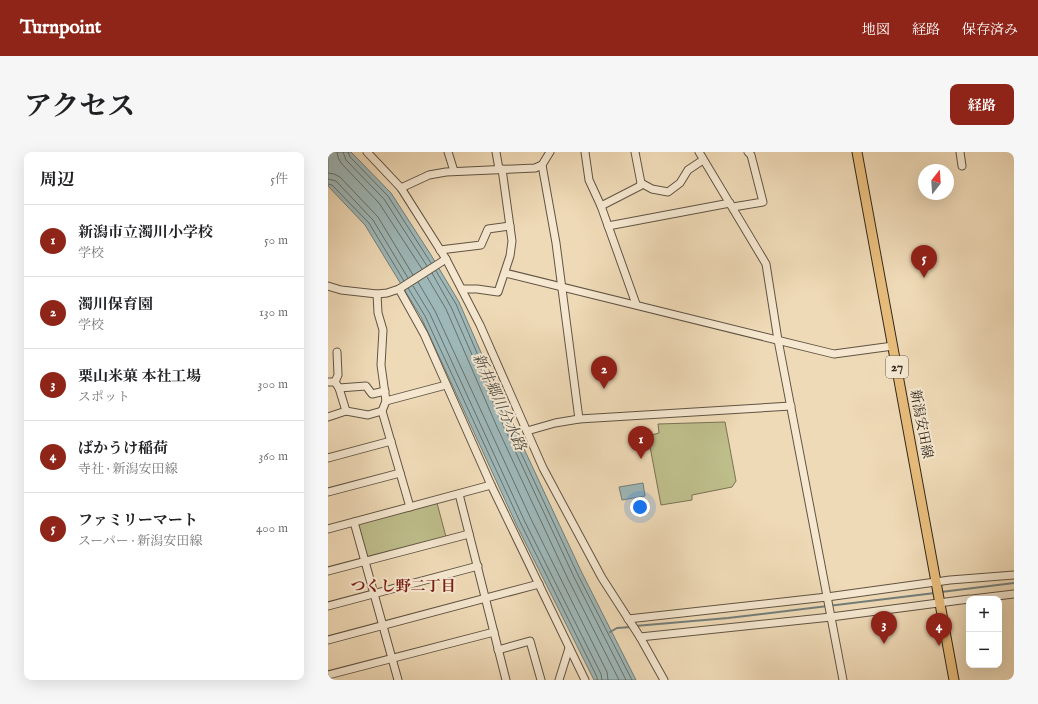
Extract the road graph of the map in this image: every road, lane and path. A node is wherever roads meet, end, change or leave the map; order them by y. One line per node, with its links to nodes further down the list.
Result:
1 (367, 152): 17 (street)
2 (448, 152): 15 (street)
3 (496, 152): 14 (street)
4 (550, 152): 12 (street)
5 (585, 152): 19 (street)
6 (635, 152): 16 (street)
7 (699, 152): 11 (street)
8 (748, 152): 18 (street)
9 (857, 152): 32 (main road, 新潟安田線 / 27)
10 (960, 152): 13 (street)
11 (703, 160): 16 (street); 18 (street)
12 (542, 165): 14 (street); 26 (street)
13 (962, 166)
14 (501, 169): 15 (street); 20 (street)
15 (454, 171): 17 (street)
16 (641, 183): 19 (street)
17 (401, 188): 22 (street)
18 (731, 205): 21 (street); 31 (street)
19 (601, 206): 21 (street)
20 (510, 226): 22 (street); 24 (street)
21 (608, 226): 30 (street)
22 (440, 250): 23 (street)
23 (446, 259): 27 (street); 28 (street)
24 (505, 273): 26 (street); 28 (street)
25 (328, 286): 29 (street)
26 (562, 286): 30 (street); 42 (street)
27 (401, 288): 29 (street); 35 (street)
28 (462, 289): 43 (street)
29 (378, 294): 36 (street)
30 (636, 304): 31 (street)
31 (778, 340): 32 (street); 38 (street)
32 (893, 346): 58 (main road, 新潟安田線 / 27)
33 (337, 352): 34 (street)
34 (334, 384): 36 (street); 39 (street)
35 (446, 384): 37 (street); 47 (street)
36 (385, 391): 37 (street)
37 (386, 401): 40 (street)
38 (790, 406): 42 (street); 63 (street)
39 (346, 411): 40 (street); 41 (street)
40 (382, 411): 44 (street)
41 (328, 417)
42 (579, 419): 43 (street)
43 (527, 431): 69 (street)
44 (390, 441): 45 (street); 46 (street)
45 (328, 458)
46 (400, 473): 48 (street); 50 (street)
47 (491, 485): 49 (street); 59 (street)
48 (328, 492)
49 (459, 494): 50 (street); 53 (street)
50 (410, 507): 51 (street)
51 (354, 522): 52 (street); 54 (street)
52 (328, 529)
53 (469, 534): 54 (street); 55 (street)
54 (365, 561): 56 (street); 60 (street)
55 (478, 566): 60 (street); 64 (street)
56 (328, 571)
57 (1014, 575): 58 (street)
58 (937, 582): 63 (street); 66 (main road, 27)
59 (539, 584): 64 (street); 74 (street)
60 (374, 594): 67 (street); 70 (street)
61 (1014, 594): 62 (street)
62 (996, 596)
63 (828, 598): 68 (street); 69 (street)
64 (486, 599): 70 (street); 71 (street)
65 (966, 600): 66 (street)
66 (940, 603): 68 (street); 87 (main road, 27)
67 (328, 606)
68 (830, 615): 72 (street); 86 (street)
69 (628, 619): 72 (street)
70 (383, 625): 73 (street); 76 (street)
71 (494, 632): 75 (street); 76 (street)
72 (640, 637): 85 (street)
73 (328, 640)
74 (569, 648): 83 (street); 84 (street)
75 (498, 650): 80 (street); 82 (street)
76 (392, 659): 77 (street); 78 (street)
77 (328, 675)
78 (398, 680)
79 (500, 680): 80 (street)
80 (506, 680): 81 (street)
81 (509, 680)
82 (541, 680)
83 (559, 680)
84 (585, 680)
85 (664, 680)
86 (843, 680)
87 (954, 680)

